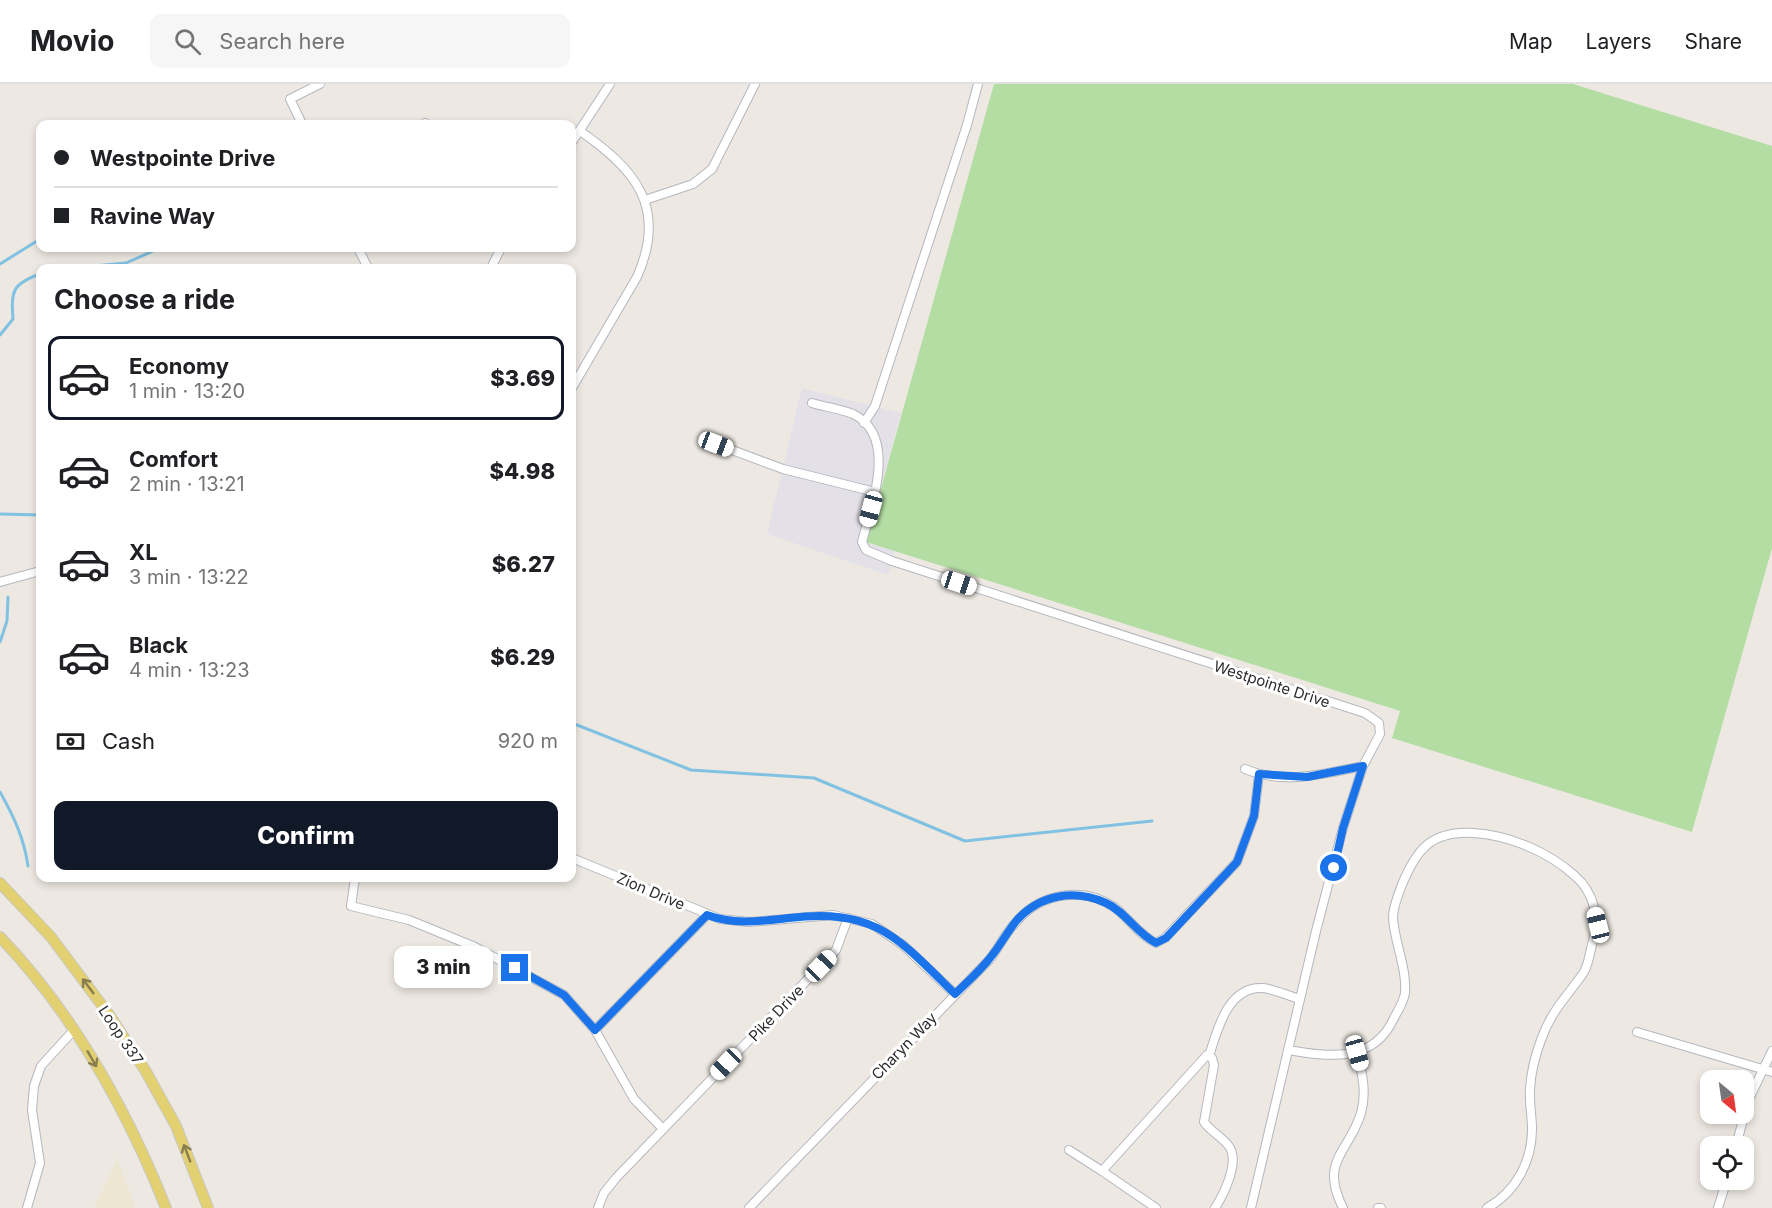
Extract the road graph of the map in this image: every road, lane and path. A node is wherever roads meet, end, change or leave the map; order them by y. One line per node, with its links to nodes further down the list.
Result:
1 (320, 84): 5 (street)
2 (610, 84): 6 (street)
3 (755, 84): 8 (street)
4 (978, 84): 11 (street)
5 (300, 120)
6 (580, 131): 7 (street); 8 (street)
7 (576, 136)
8 (645, 200): 9 (street)
9 (576, 381)
10 (812, 403): 11 (street)
11 (864, 423): 13 (street, Westpointe Drive)
12 (716, 444): 13 (street)
13 (875, 492): 16 (street, Westpointe Drive)
14 (36, 572): 15 (street)
15 (0, 582)
16 (1363, 766): 18 (street); 26 (street, Westpointe Drive)
17 (1245, 768): 18 (street)
18 (1259, 774): 25 (street, Charyn Way)
19 (576, 860): 22 (street, Zion Drive)
20 (354, 882): 27 (street)
21 (0, 884): 42 (main road, Loop 337, one-way to 21)
22 (707, 915): 23 (street, Zion Drive); 27 (street)
23 (848, 918): 25 (street, Zion Drive); 35 (street, Pike Drive)
24 (0, 937): 28 (main road)
25 (955, 994): 44 (street, Charyn Way)
26 (1299, 999): 30 (street, Westpointe Drive); 33 (street)
27 (595, 1030): 35 (street)
28 (74, 1031): 40 (street); 41 (main road, one-way to 41)
29 (1636, 1032): 34 (street)
30 (1288, 1050): 32 (street); 47 (street, Westpointe Drive)
31 (1772, 1051): 34 (street)
32 (1357, 1053): 48 (street); 49 (street)
33 (1209, 1056): 38 (street); 46 (street)
34 (1768, 1070): 36 (street)
35 (663, 1129): 43 (street, Pike Drive)
36 (1739, 1136)
37 (1069, 1149): 38 (street)
38 (1102, 1171): 45 (street)
39 (1724, 1190): 50 (street)
40 (27, 1208)
41 (166, 1208)
42 (208, 1208)
43 (598, 1208)
44 (749, 1208)
45 (1156, 1208)
46 (1215, 1208)
47 (1251, 1208)
48 (1343, 1208)
49 (1487, 1208)
50 (1719, 1208)

